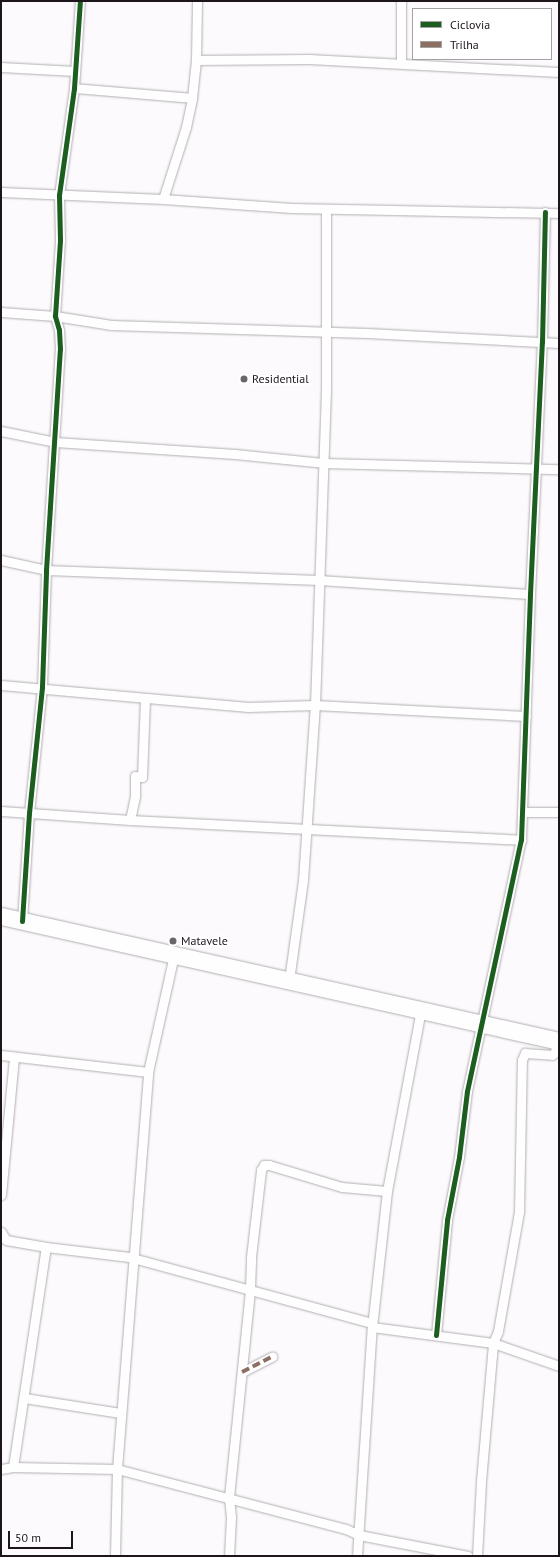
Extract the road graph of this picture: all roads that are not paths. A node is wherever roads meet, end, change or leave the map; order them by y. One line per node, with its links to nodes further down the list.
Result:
1 (80, 1): 7 (street)
2 (197, 1): 4 (street)
3 (401, 1): 5 (street)
4 (196, 60): 5 (street); 10 (street)
5 (401, 63): 8 (street)
6 (1, 67): 7 (street)
7 (75, 71): 9 (street)
8 (559, 72)
9 (74, 88): 10 (street); 12 (street)
10 (192, 98): 13 (street)
11 (1, 192): 12 (street)
12 (59, 195): 13 (street); 18 (street)
13 (163, 199): 14 (street)
14 (326, 209): 15 (street); 19 (street)
15 (544, 212): 16 (street); 20 (street)
16 (559, 214)
17 (1, 312): 18 (street)
18 (55, 316): 19 (street); 23 (street)
19 (326, 332): 20 (street); 24 (street)
20 (542, 342): 21 (street); 25 (street)
21 (559, 343)
22 (1, 431): 23 (street)
23 (55, 442): 24 (street); 28 (street)
24 (323, 463): 25 (street); 29 (street)
25 (537, 468): 26 (street); 30 (street)
26 (559, 468)
27 (1, 560): 28 (street)
28 (46, 570): 29 (street); 32 (street)
29 (319, 580): 30 (street); 34 (street)
30 (530, 594): 35 (street)
31 (1, 685): 32 (street)
32 (42, 687): 33 (street); 39 (street)
33 (145, 698): 34 (street); 40 (street)
34 (315, 705): 35 (street); 41 (street)
35 (526, 716): 37 (street)
36 (1, 811): 39 (street)
37 (522, 812): 38 (street); 42 (street)
38 (559, 812)
39 (29, 813): 40 (street); 44 (street)
40 (130, 820): 41 (street)
41 (308, 828): 42 (street); 46 (street)
42 (521, 840): 48 (street)
43 (1, 916): 44 (highway)
44 (22, 920): 45 (highway)
45 (174, 955): 46 (highway); 52 (street)
46 (289, 980): 47 (highway)
47 (421, 1009): 48 (highway); 53 (street)
48 (481, 1022): 49 (highway); 60 (street)
49 (558, 1041): 61 (street)
50 (1, 1055): 51 (street)
51 (14, 1057): 52 (street); 54 (street)
52 (148, 1072): 57 (street)
53 (387, 1191): 58 (street); 59 (street)
54 (1, 1195)
55 (1, 1232): 56 (street)
56 (46, 1247): 57 (street); 65 (street)
57 (134, 1258): 58 (street); 66 (street)
58 (250, 1288): 59 (street); 64 (street)
59 (372, 1325): 60 (street); 71 (street)
60 (436, 1335): 61 (street)
61 (493, 1343): 63 (street); 76 (street)
62 (272, 1357): 64 (street)
63 (559, 1366)
64 (242, 1372): 70 (street)
65 (24, 1398): 66 (street); 67 (street)
66 (121, 1413): 69 (street)
67 (13, 1467): 68 (street); 69 (street)
68 (1, 1469)
69 (117, 1469): 70 (street); 72 (street)
70 (229, 1497): 71 (street); 73 (street)
71 (359, 1535): 74 (street); 75 (street)
72 (115, 1556)
73 (229, 1556)
74 (357, 1556)
75 (468, 1556)
76 (477, 1556)

